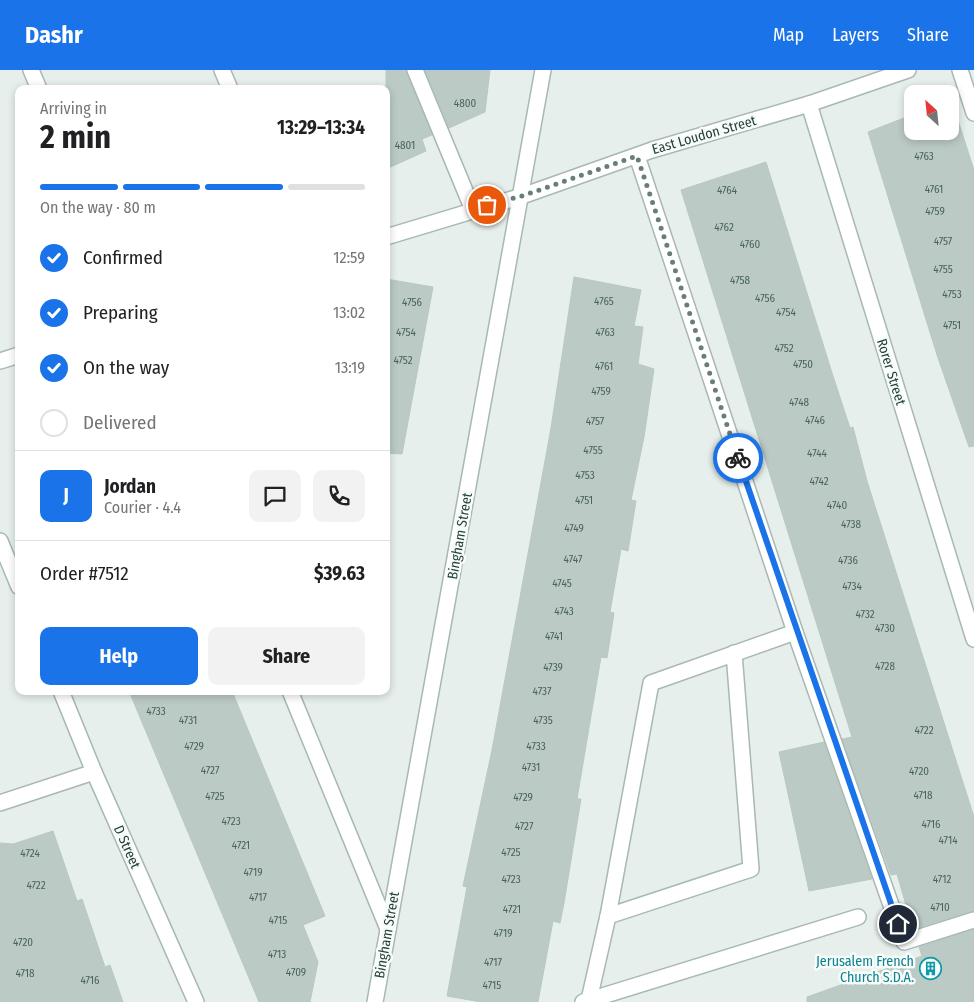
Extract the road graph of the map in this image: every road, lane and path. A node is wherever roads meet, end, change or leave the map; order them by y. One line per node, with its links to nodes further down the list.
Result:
1 (31, 70): 7 (street)
2 (222, 70): 8 (street)
3 (415, 70): 13 (street)
4 (543, 70): 12 (street, Bingham Street)
5 (908, 70): 9 (street, East Loudon Street)
6 (960, 70): 10 (street)
7 (37, 85)
8 (228, 85)
9 (809, 104): 11 (street, East Loudon Street); 20 (street, Rorer Street)
10 (974, 113)
11 (637, 156): 12 (street, East Loudon Street); 19 (street)
12 (522, 196): 13 (street, East Loudon Street); 29 (street, Bingham Street)
13 (474, 210): 14 (street, East Loudon Street)
14 (390, 236)
15 (15, 356): 16 (street)
16 (0, 361)
17 (0, 541): 18 (street)
18 (15, 577)
19 (795, 632): 21 (street); 28 (street)
20 (974, 639)
21 (734, 653): 26 (street); 26 (street)
22 (63, 695): 24 (street, D Street)
23 (292, 695): 29 (street)
24 (94, 772): 25 (street); 31 (street, D Street)
25 (0, 803)
26 (608, 916): 30 (street)
27 (858, 917): 30 (street)
28 (974, 920)
29 (388, 929): 32 (street, Bingham Street)
30 (586, 1001)
31 (196, 1002)
32 (374, 1002)

